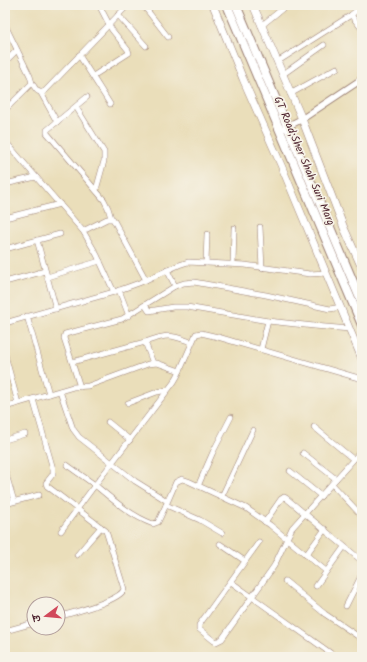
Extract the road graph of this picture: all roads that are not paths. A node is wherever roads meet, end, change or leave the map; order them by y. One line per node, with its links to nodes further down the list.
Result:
1 (100, 5): 12 (street)
2 (128, 5): 11 (street)
3 (142, 5): 16 (street)
4 (213, 5): 59 (main road)
5 (227, 5): 37 (main road, GT Road;Sher Shah Suri Marg)
6 (236, 5): 36 (main road, GT Road;Sher Shah Suri Marg)
7 (253, 5): 14 (main road)
8 (287, 5): 14 (street)
9 (362, 6): 10 (street)
10 (351, 15): 15 (street); 22 (street)
11 (118, 16): 12 (street); 18 (street)
12 (109, 24): 20 (street); 25 (street)
13 (5, 25): 19 (street)
14 (262, 26): 22 (main road)
15 (362, 29)
16 (168, 37)
17 (324, 45): 24 (street)
18 (146, 46)
19 (17, 50): 21 (street); 27 (street)
20 (79, 55): 25 (street); 28 (street)
21 (5, 62)
22 (277, 62): 24 (main road)
23 (338, 68): 29 (street)
24 (282, 75): 29 (main road)
25 (93, 76): 31 (street)
26 (362, 78): 34 (street)
27 (32, 83): 28 (street); 33 (street)
28 (41, 93): 35 (street)
29 (290, 94): 34 (main road)
30 (88, 97): 32 (street)
31 (110, 104)
32 (76, 107): 35 (street); 41 (street)
33 (5, 110)
34 (302, 120): 36 (street); 56 (main road)
35 (57, 122): 41 (street)
36 (287, 127): 37 (street); 65 (main road, GT Road;Sher Shah Suri Marg)
37 (279, 130): 73 (main road, GT Road;Sher Shah Suri Marg)
38 (5, 141): 39 (street)
39 (36, 177): 40 (street); 42 (street)
40 (5, 184)
41 (96, 190): 44 (street)
42 (60, 204): 43 (street); 47 (street)
43 (5, 218)
44 (111, 218): 47 (street); 61 (street)
45 (260, 227): 55 (street)
46 (234, 228): 54 (street)
47 (83, 231): 52 (street)
48 (60, 234): 50 (street)
49 (207, 234): 53 (street)
50 (37, 240): 51 (street); 58 (street)
51 (5, 249)
52 (100, 261): 60 (street); 64 (street)
53 (206, 262): 54 (street); 57 (street)
54 (233, 264): 55 (street)
55 (262, 268): 59 (street)
56 (362, 268)
57 (167, 270): 61 (street); 63 (street)
58 (46, 271): 60 (street); 62 (street)
59 (326, 273): 67 (main road)
60 (47, 277): 68 (street)
61 (146, 280): 64 (street)
62 (5, 282)
63 (175, 286): 66 (street); 67 (street)
64 (117, 291): 68 (street); 70 (street)
65 (362, 303)
66 (145, 305): 70 (street); 71 (street)
67 (341, 307): 74 (main road)
68 (56, 309): 69 (street)
69 (27, 316): 72 (street); 87 (street)
70 (129, 316): 80 (street)
71 (268, 321): 74 (street); 77 (street)
72 (5, 322)
73 (362, 325)
74 (350, 329): 79 (main road)
75 (145, 342): 76 (street); 80 (street); 81 (street)
76 (191, 342): 77 (street); 82 (street)
77 (261, 349): 83 (street)
78 (5, 355): 89 (street)
79 (362, 359)
80 (72, 362): 84 (street)
81 (153, 363): 82 (street); 84 (street)
82 (180, 372): 85 (street)
83 (362, 379)
84 (80, 387): 86 (street)
85 (167, 390): 90 (street); 98 (street)
86 (60, 391): 87 (street); 102 (street)
87 (49, 394): 88 (street)
88 (33, 399): 89 (street); 116 (street)
89 (18, 403): 91 (street)
90 (128, 403)
91 (5, 407)
92 (231, 417): 109 (street)
93 (108, 422): 98 (street)
94 (314, 428): 101 (street)
95 (253, 430): 111 (street)
96 (25, 434): 97 (street)
97 (5, 440)
98 (130, 440): 102 (street)
99 (362, 450): 101 (street)
100 (303, 453): 106 (street)
101 (353, 459): 106 (street)
102 (112, 462): 108 (street); 114 (street)
103 (67, 465): 108 (street)
104 (5, 471): 113 (street)
105 (290, 471): 112 (street)
106 (336, 479): 107 (street)
107 (332, 484): 112 (street); 118 (street)
108 (95, 485): 114 (street); 116 (street)
109 (198, 486): 111 (street); 114 (street)
110 (39, 495): 113 (street)
111 (222, 496): 119 (street)
112 (321, 496): 117 (street)
113 (14, 501): 115 (street)
114 (167, 503): 123 (street)
115 (5, 504)
116 (77, 509): 120 (street); 122 (street)
117 (305, 513): 119 (street); 121 (street); 124 (street)
118 (362, 516)
119 (265, 522): 124 (street)
120 (101, 527): 129 (street); 139 (street)
121 (325, 529): 127 (street); 128 (street)
122 (61, 531)
123 (222, 533)
124 (286, 539): 128 (street); 137 (street)
125 (259, 542): 130 (street)
126 (220, 544): 130 (street)
127 (344, 546): 131 (street); 132 (street)
128 (306, 554): 132 (street)
129 (77, 555)
130 (245, 561): 135 (street)
131 (362, 561)
132 (326, 572): 136 (street)
133 (362, 574): 138 (street)
134 (285, 580): 142 (street)
135 (231, 582): 137 (street); 137 (street)
136 (316, 586)
137 (252, 598): 143 (street)
138 (346, 606)
139 (66, 613)
140 (26, 625): 141 (street)
141 (5, 631)
142 (362, 640)
143 (336, 657)

